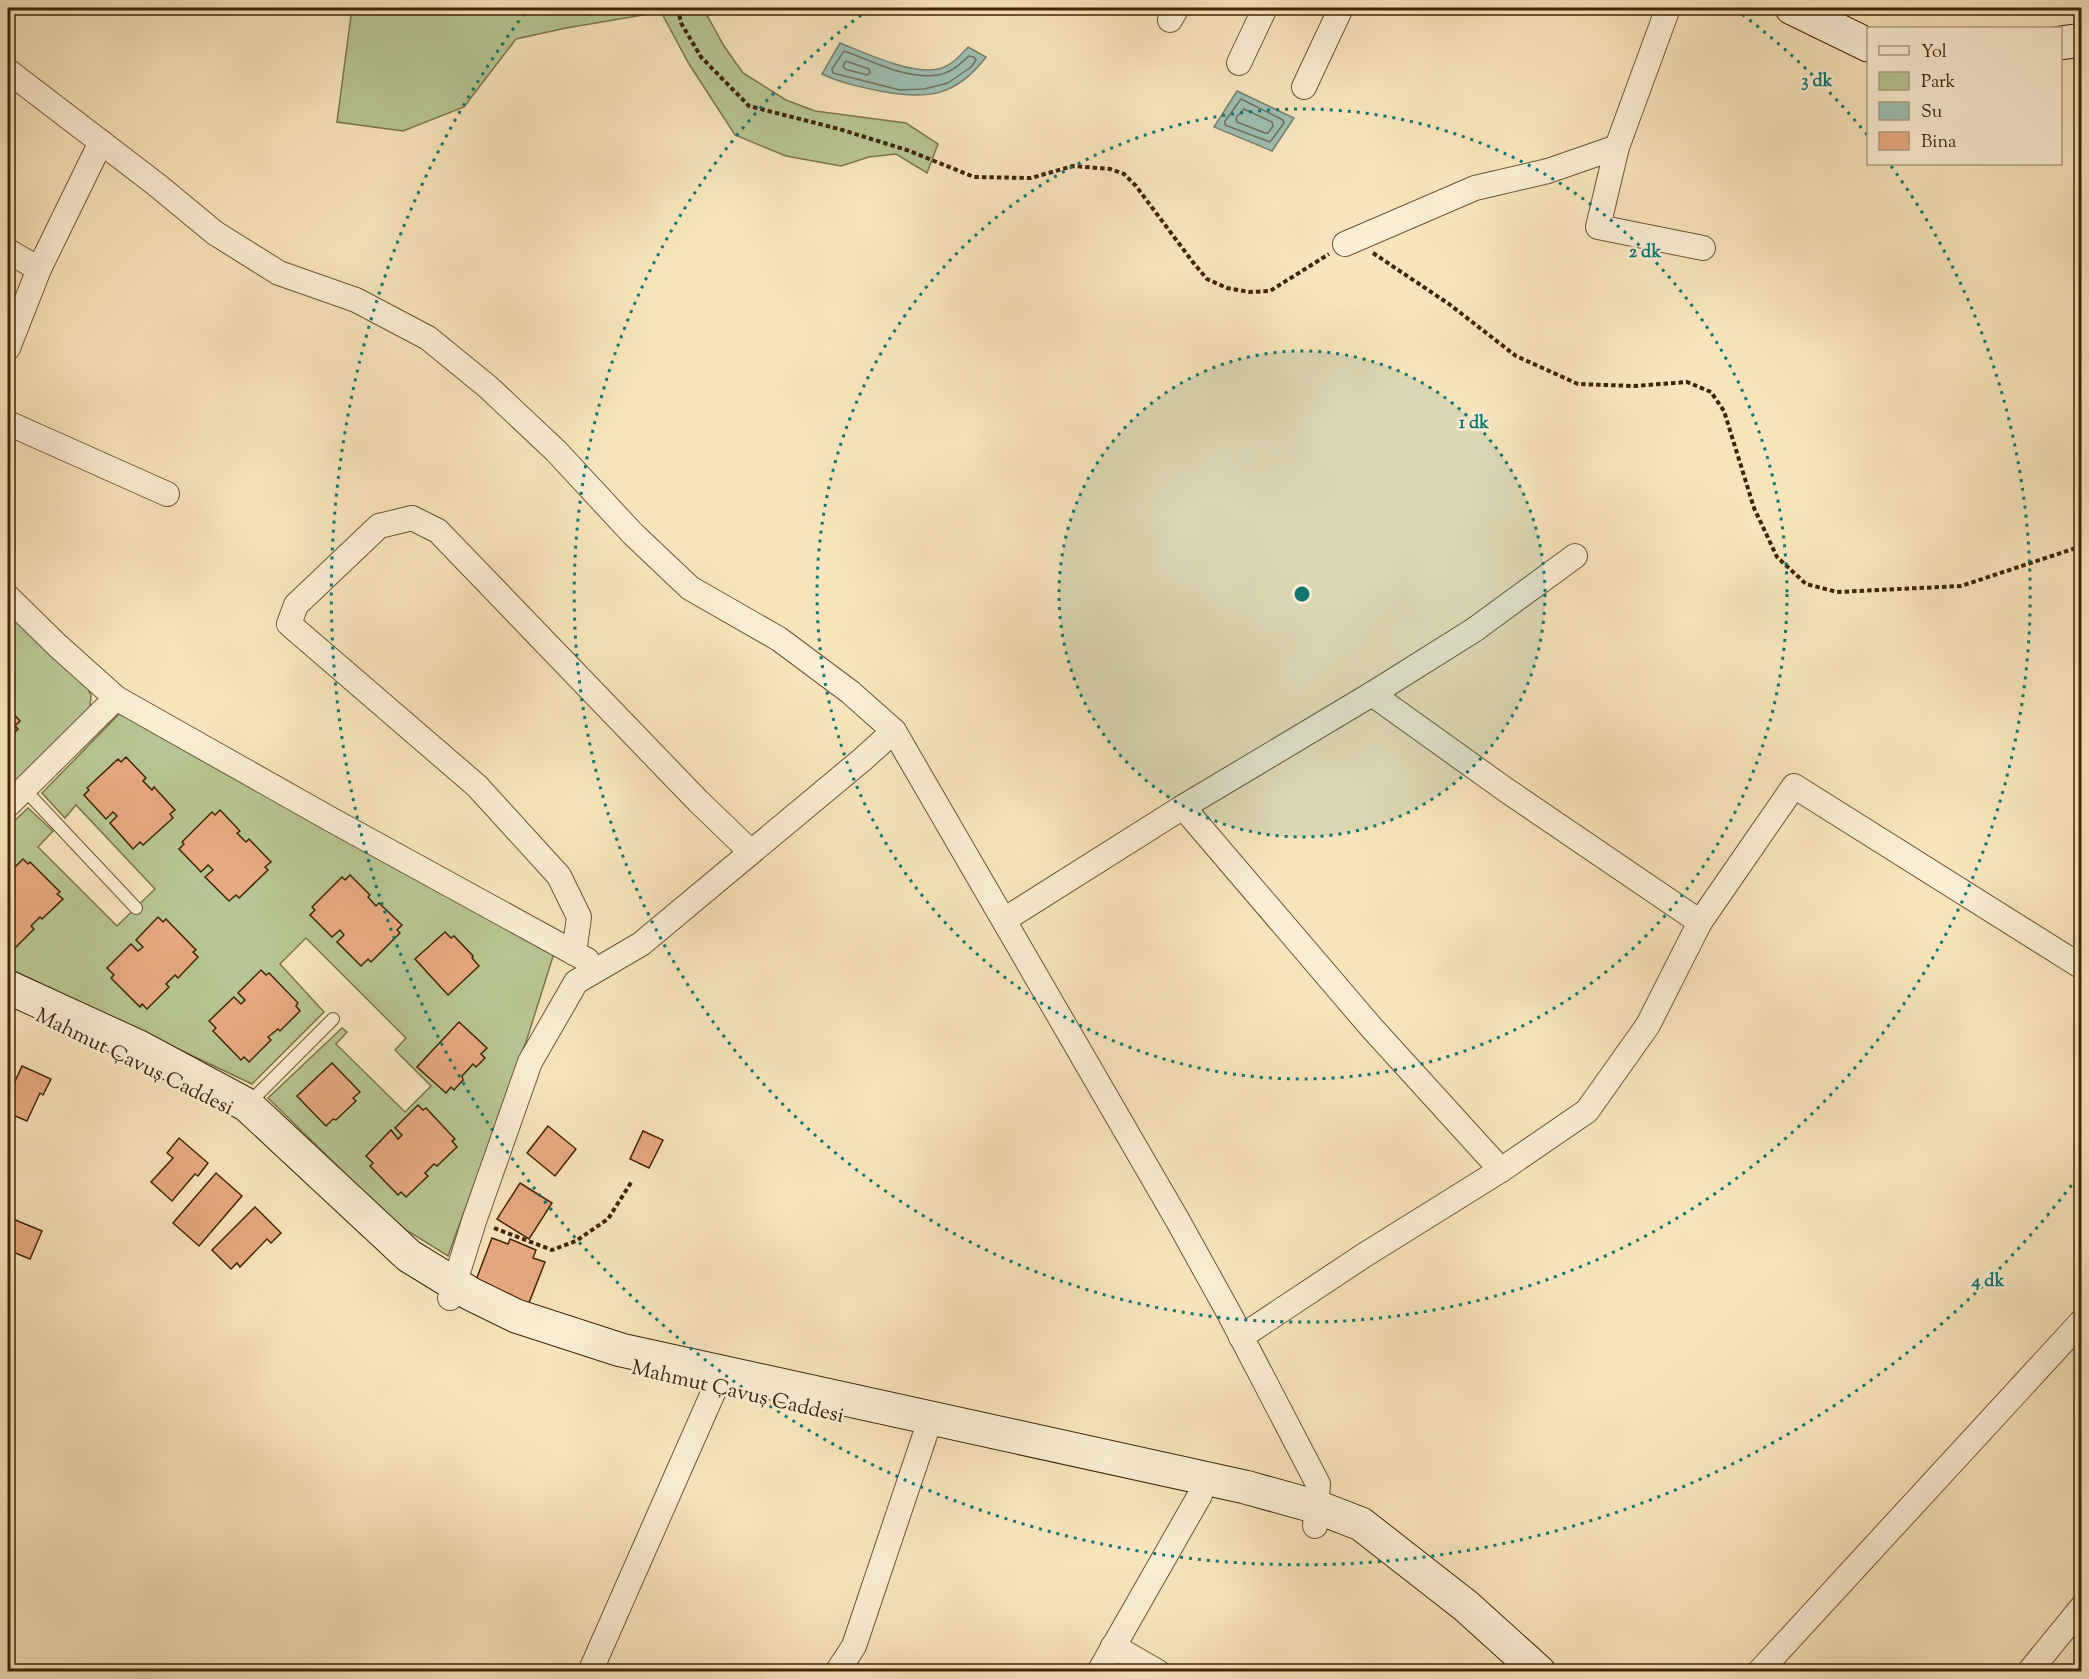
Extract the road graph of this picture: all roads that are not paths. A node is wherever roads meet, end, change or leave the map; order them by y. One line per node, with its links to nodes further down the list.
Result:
1 (1265, 8): 8 (street)
2 (1341, 8): 10 (street)
3 (1668, 8): 12 (street)
4 (1792, 8): 7 (main road)
5 (2082, 40): 6 (main road)
6 (2062, 43)
7 (1867, 44)
8 (1239, 63)
9 (8, 72): 11 (street)
10 (1304, 87)
11 (101, 142): 16 (street); 24 (street)
12 (1617, 147): 13 (street); 14 (street)
13 (1345, 244)
14 (1703, 248)
15 (8, 250): 16 (street)
16 (39, 269): 17 (street)
17 (8, 348)
18 (8, 423): 19 (street)
19 (167, 494)
20 (1575, 556): 22 (street)
21 (8, 597): 23 (street)
22 (1372, 694): 26 (street); 30 (street)
23 (116, 698): 25 (street); 31 (street)
24 (894, 731): 27 (street); 29 (street)
25 (16, 797): 28 (lane)
26 (1183, 807): 29 (street); 38 (street)
27 (751, 852): 31 (street); 33 (street)
28 (136, 908)
29 (1004, 920): 41 (street)
30 (1701, 922): 32 (street); 38 (street)
31 (574, 953): 33 (street)
32 (2082, 967)
33 (601, 968): 39 (street)
34 (8, 987): 37 (main road)
35 (8, 1000): 37 (main road, Mahmut Çavuş Caddesi)
36 (333, 1019): 37 (lane)
37 (244, 1109): 39 (main road); 39 (main road, Mahmut Çavuş Caddesi)
38 (1501, 1170): 41 (street)
39 (455, 1281): 42 (main road, Mahmut Çavuş Caddesi); 45 (main road)
40 (2082, 1321): 54 (street)
41 (1241, 1337): 45 (street)
42 (716, 1386): 43 (main road, Mahmut Çavuş Caddesi); 48 (street)
43 (925, 1435): 44 (main road, Mahmut Çavuş Caddesi); 49 (street)
44 (1200, 1495): 45 (main road, Mahmut Çavuş Caddesi); 47 (street)
45 (1316, 1516): 52 (main road, Mahmut Çavuş Caddesi); 53 (main road)
46 (2082, 1607): 55 (street)
47 (1113, 1646): 50 (street); 51 (street)
48 (590, 1671)
49 (837, 1671)
50 (1099, 1671)
51 (1158, 1671)
52 (1516, 1671)
53 (1539, 1671)
54 (1760, 1671)
55 (2029, 1671)

